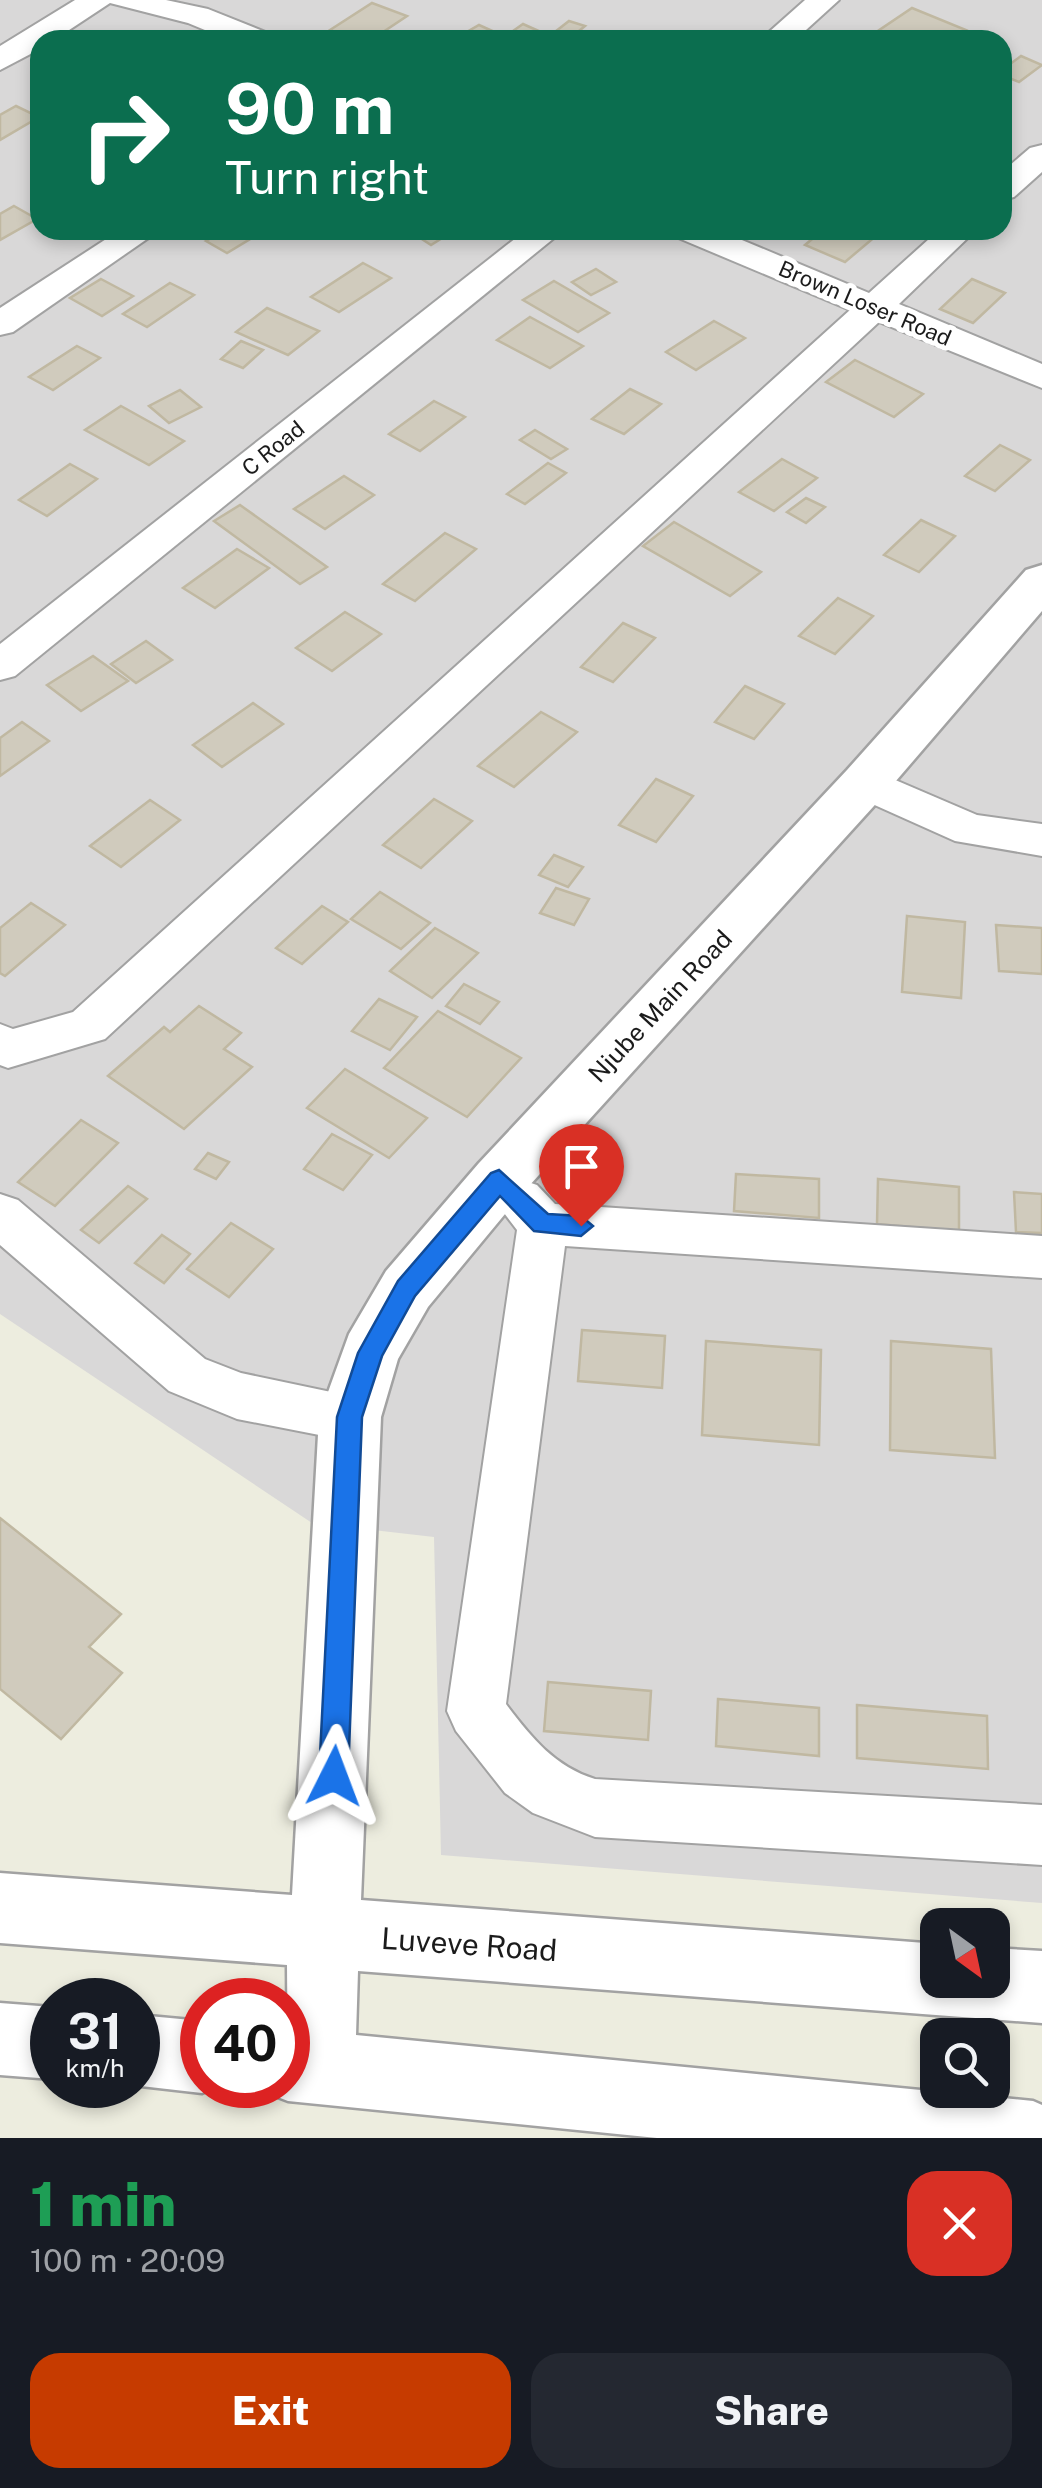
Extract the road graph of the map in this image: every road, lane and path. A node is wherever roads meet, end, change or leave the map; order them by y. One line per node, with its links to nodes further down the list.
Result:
1 (97, 0): 5 (street)
2 (124, 0): 4 (street)
3 (824, 0): 7 (street)
4 (203, 8): 6 (street)
5 (48, 30)
6 (241, 30)
7 (788, 30)
8 (30, 41): 9 (street)
9 (0, 60)
10 (1042, 154): 11 (street)
11 (1012, 181)
12 (128, 240): 17 (street)
13 (534, 240): 20 (street, C Road)
14 (712, 240): 16 (street, Brown Loser Road)
15 (948, 240): 16 (street)
16 (874, 307): 18 (street, Brown Loser Road); 23 (street)
17 (0, 324)
18 (1042, 377)
19 (1042, 581): 21 (street, Njube Main Road)
20 (0, 666)
21 (865, 783): 22 (street); 24 (street, Njube Main Road)
22 (1042, 840)
23 (3, 1050)
24 (499, 1180): 26 (street); 28 (street, Njube Main Road)
25 (0, 1214): 28 (street)
26 (542, 1224): 27 (street); 29 (street)
27 (1042, 1257)
28 (350, 1417): 31 (street, Njube Main Road)
29 (1042, 1836)
30 (0, 1908): 31 (street, Luveve Road)
31 (326, 1935): 32 (street, Luveve Road); 35 (street, Njube Main Road)
32 (920, 1979)
33 (1010, 1985): 34 (street, Luveve Road)
34 (1042, 1987)
35 (310, 2022)
36 (0, 2038): 37 (street)
37 (30, 2041)
38 (310, 2067): 39 (street)
39 (1032, 2138)

